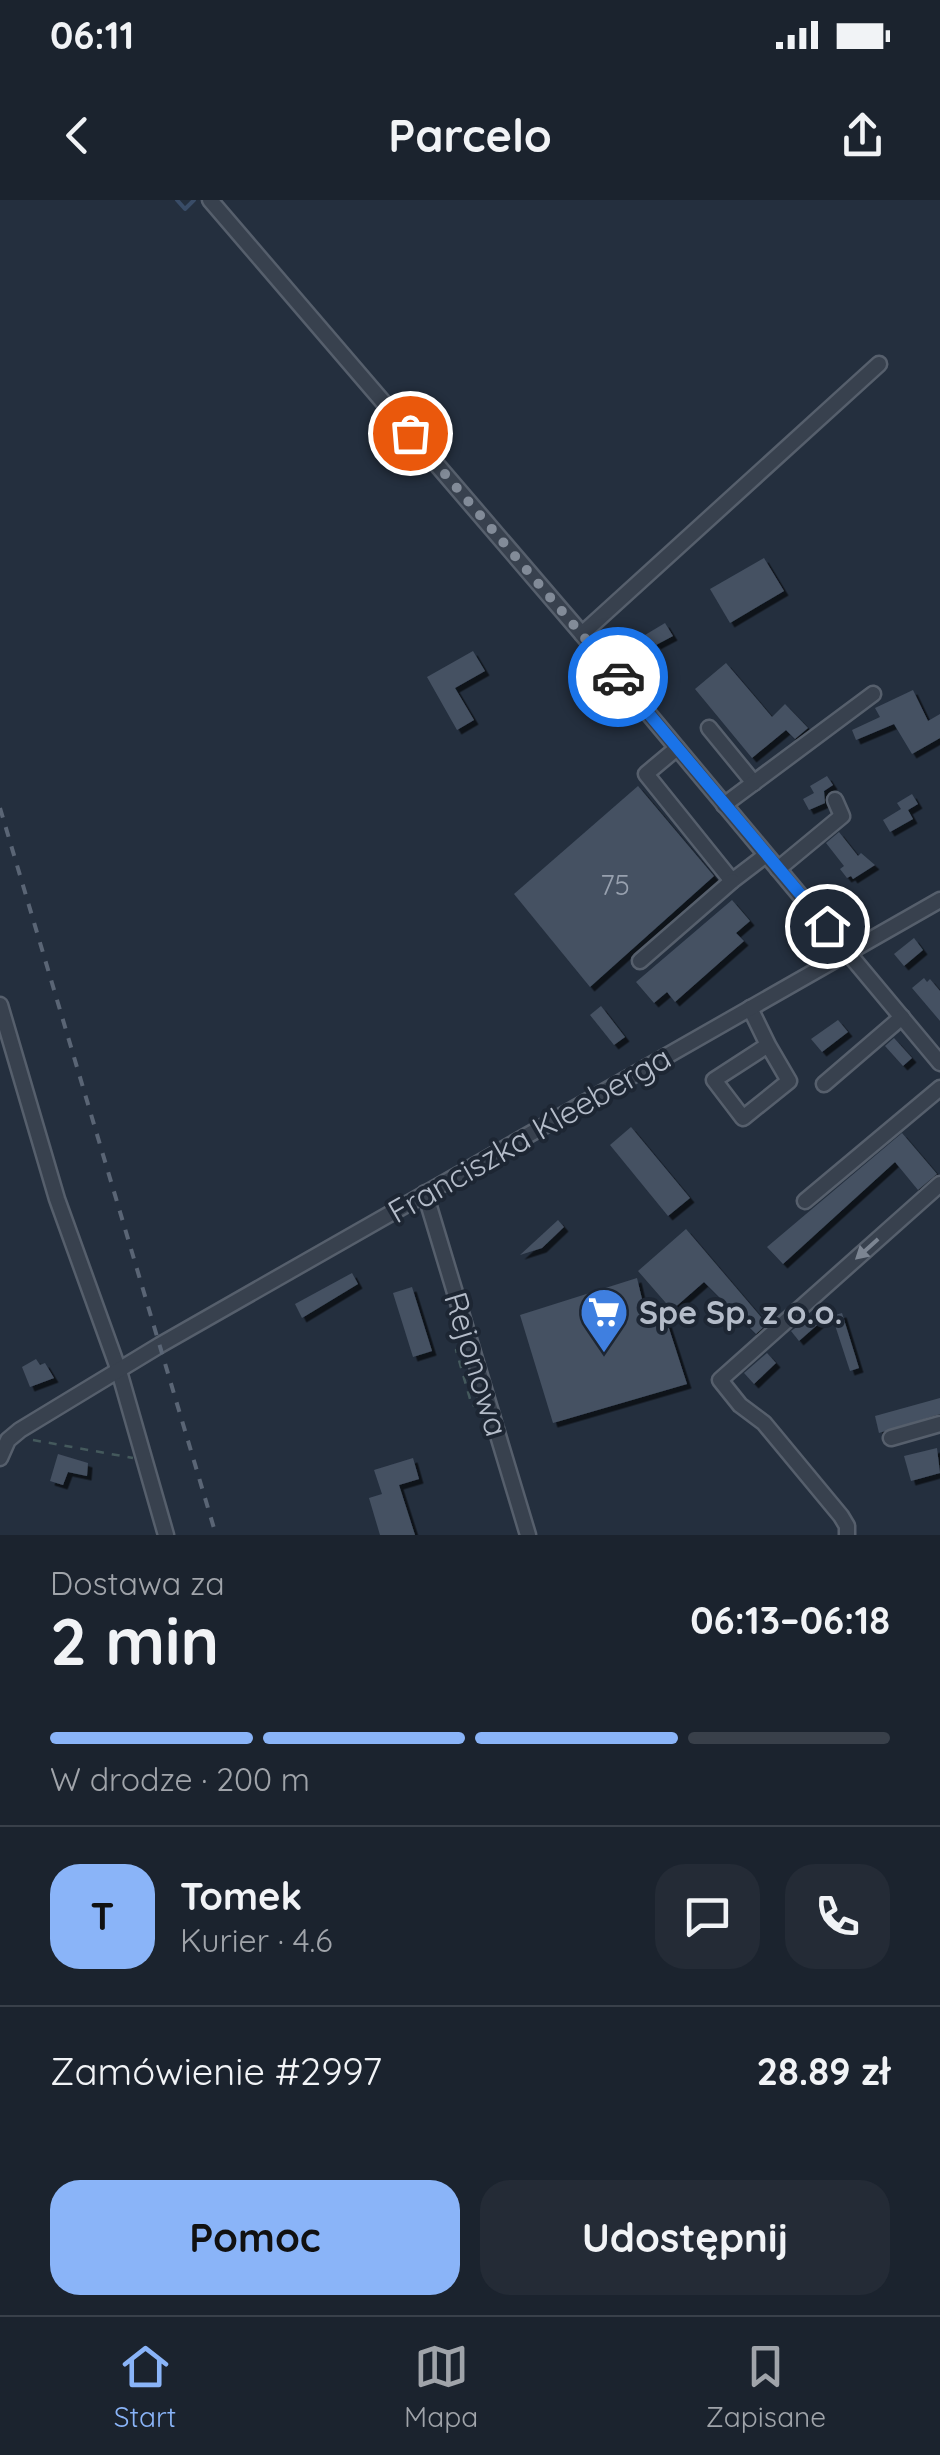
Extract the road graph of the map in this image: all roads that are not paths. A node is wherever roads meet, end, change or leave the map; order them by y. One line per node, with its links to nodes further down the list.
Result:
1 (210, 200): 3 (street)
2 (878, 364): 3 (street)
3 (582, 634): 6 (street)
4 (873, 694): 7 (street)
5 (709, 728): 7 (street)
6 (677, 748): 9 (street); 12 (street)
7 (754, 782): 9 (street)
8 (835, 800): 11 (street)
9 (724, 805): 10 (street)
10 (766, 855): 11 (street); 12 (street)
11 (778, 869): 14 (street)
12 (732, 882): 15 (street)
13 (940, 900): 14 (street, Franciszka Kleeberga)
14 (848, 952): 17 (street, Franciszka Kleeberga); 18 (street)
15 (640, 961)
16 (0, 1005): 26 (street)
17 (750, 1008): 19 (street); 24 (street, Franciszka Kleeberga)
18 (902, 1017): 20 (street); 21 (street)
19 (768, 1044): 19 (street)
20 (940, 1064)
21 (824, 1084)
22 (940, 1088): 25 (street)
23 (940, 1184): 33 (street, one-way to 33)
24 (425, 1193): 26 (street, Franciszka Kleeberga); 32 (street, Rejonowa)
25 (804, 1201)
26 (118, 1371): 29 (street, Franciszka Kleeberga); 31 (street)
27 (940, 1424): 28 (street)
28 (890, 1438)
29 (4, 1439): 30 (street)
30 (0, 1458)
31 (166, 1535)
32 (528, 1535)
33 (847, 1535)

